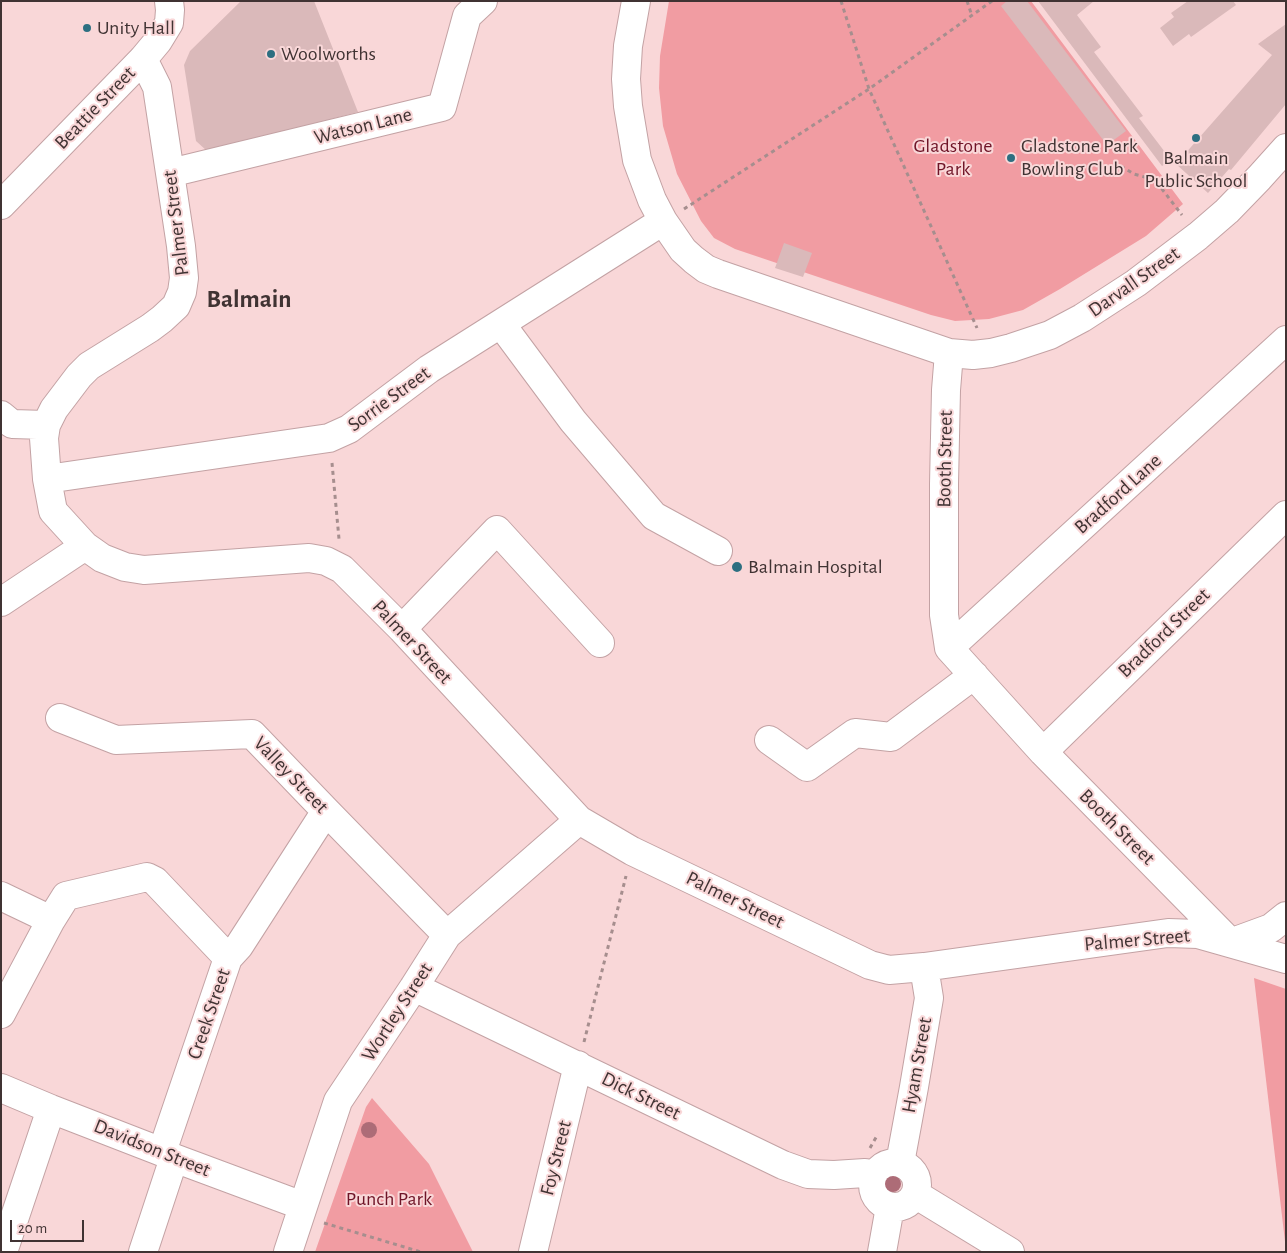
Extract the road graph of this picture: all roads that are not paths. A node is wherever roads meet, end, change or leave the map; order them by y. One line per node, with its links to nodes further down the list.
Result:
1 (168, 1): 4 (street, Beattie Street)
2 (483, 1): 6 (street, Watson Lane)
3 (636, 1): 8 (street)
4 (144, 58): 6 (street, Palmer Street); 7 (street, Beattie Street)
5 (1286, 148): 11 (street, Darvall Street)
6 (170, 173): 13 (street, Palmer Street)
7 (1, 205)
8 (673, 215): 9 (street, Sorrie Street); 11 (street)
9 (501, 324): 14 (street, Sorrie Street); 17 (street)
10 (1286, 340): 21 (street, Bradford Lane)
11 (949, 353): 21 (street, Booth Street)
12 (1, 415): 13 (street)
13 (46, 425): 14 (street, Palmer Street)
14 (47, 479): 16 (street, Palmer Street)
15 (1286, 515): 25 (street, Bradford Street)
16 (85, 546): 18 (street); 19 (street, Palmer Street)
17 (718, 551)
18 (1, 602)
19 (402, 629): 20 (street); 27 (street, Palmer Street)
20 (600, 643)
21 (949, 648): 22 (street, Booth Street)
22 (974, 675): 24 (street); 25 (street, Booth Street)
23 (60, 718): 26 (street, Valley Street)
24 (769, 740)
25 (1043, 752): 32 (street, Booth Street)
26 (326, 811): 31 (street, Valley Street); 33 (street, Creek Street)
27 (578, 820): 31 (street, Wortley Street); 35 (street, Palmer Street)
28 (1, 896): 30 (street)
29 (1286, 916): 32 (street)
30 (51, 920): 33 (street); 37 (street)
31 (447, 934): 36 (street, Wortley Street)
32 (1230, 943): 34 (street, Booth Street); 35 (street, Palmer Street)
33 (228, 958): 41 (street, Creek Street)
34 (1286, 959)
35 (924, 967): 42 (street, Hyam Street)
36 (414, 987): 38 (street, Dick Street); 46 (street, Wortley Street)
37 (1, 1014)
38 (578, 1065): 43 (street, Dick Street); 50 (street, Foy Street)
39 (1, 1088): 40 (street, Davidson Street)
40 (51, 1109): 41 (street, Davidson Street); 47 (street)
41 (168, 1155): 46 (street, Davidson Street); 48 (street, Creek Street)
42 (900, 1163): 43 (street); 44 (street)
43 (875, 1175): 45 (street)
44 (915, 1194): 45 (street); 52 (street)
45 (890, 1207): 51 (street)
46 (301, 1211): 49 (street, Wortley Street)
47 (3, 1252)
48 (143, 1252)
49 (288, 1252)
50 (533, 1252)
51 (882, 1252)
52 (1010, 1252)

